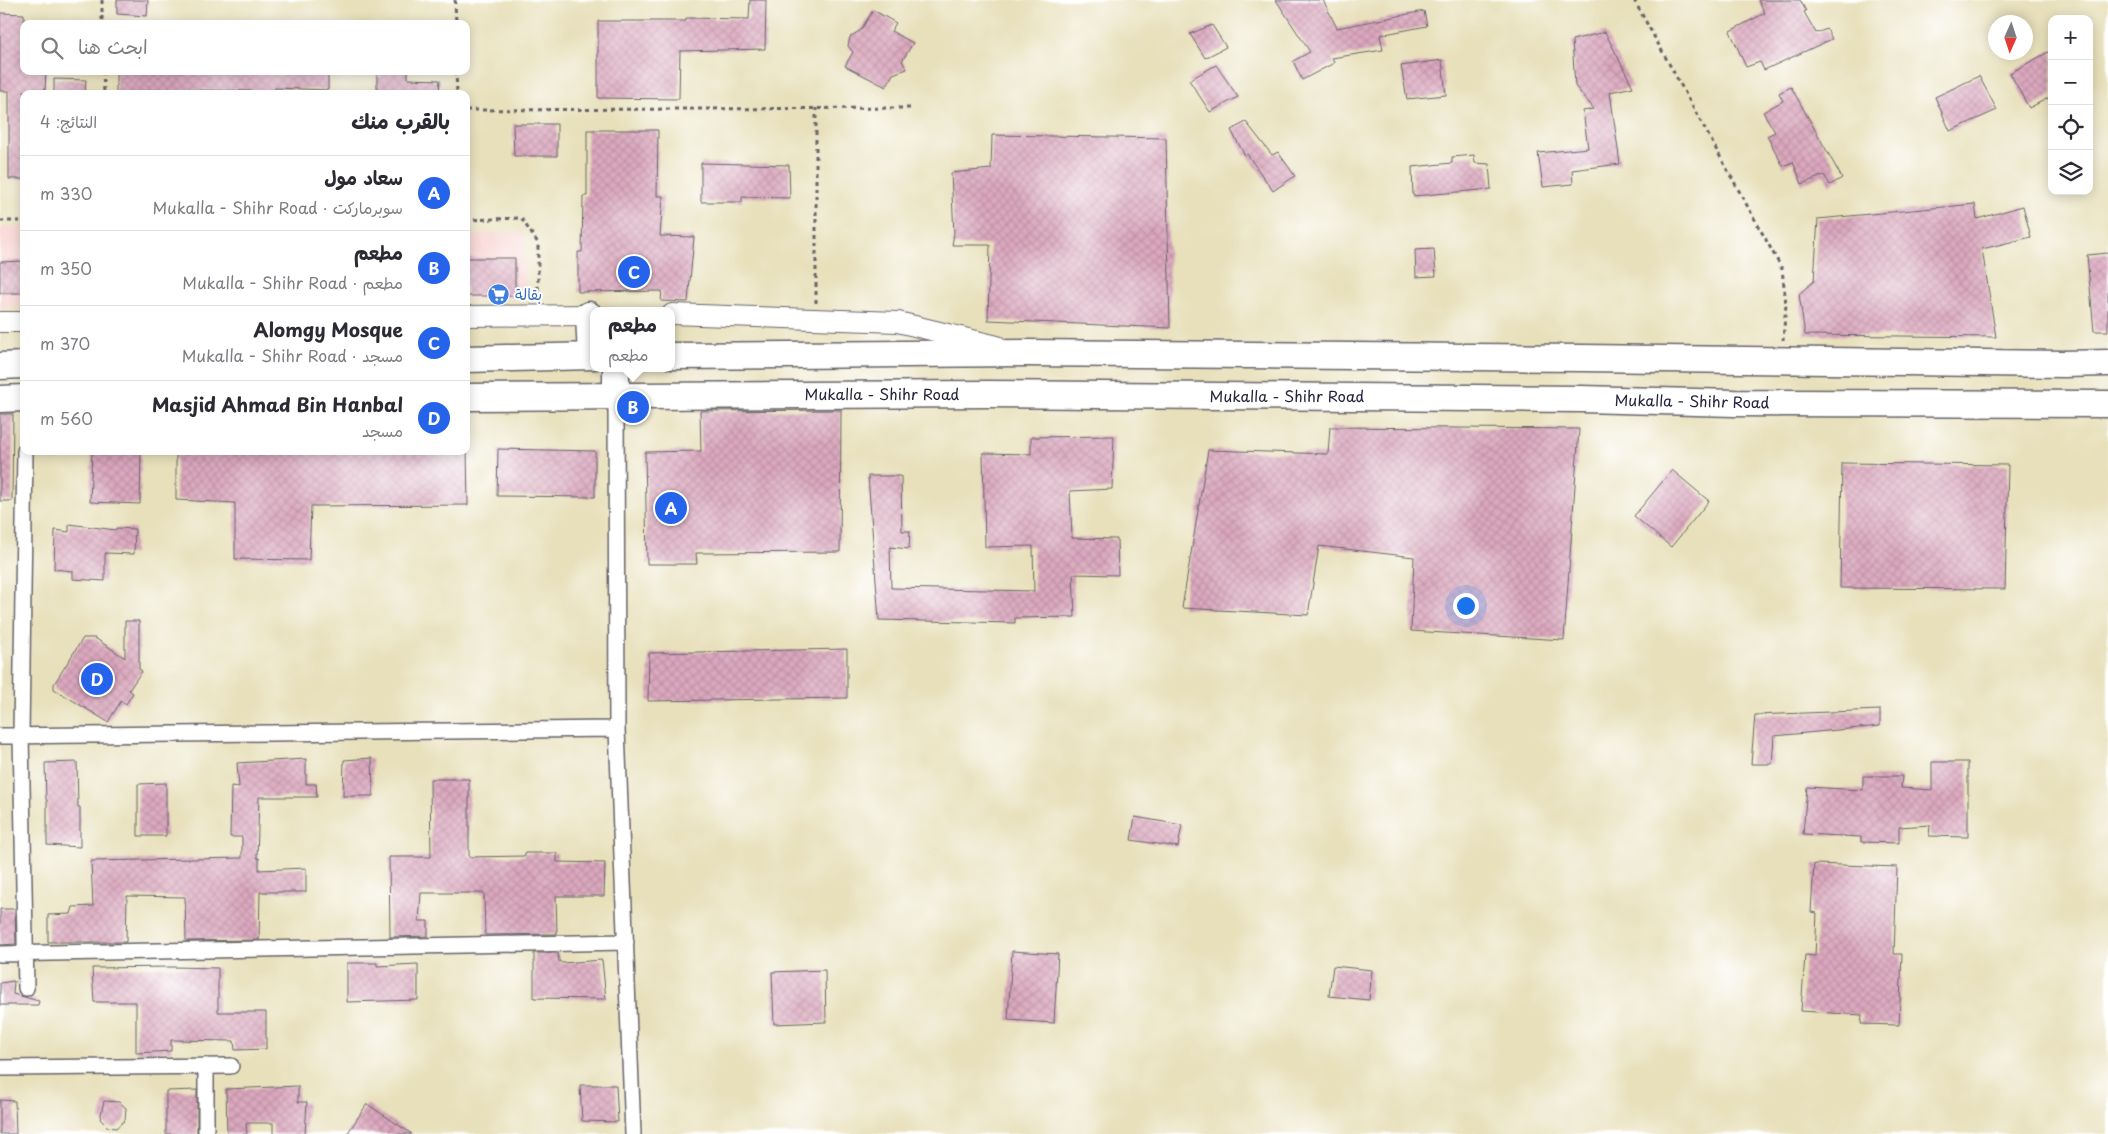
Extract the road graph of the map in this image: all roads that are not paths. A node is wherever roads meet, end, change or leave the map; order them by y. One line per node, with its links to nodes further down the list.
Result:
1 (675, 314): 7 (street)
2 (590, 315): 3 (street)
3 (470, 316)
4 (0, 322): 5 (street)
5 (20, 322)
6 (988, 353): 7 (highway); 9 (highway); 16 (highway)
7 (1026, 353): 10 (highway)
8 (590, 356): 11 (highway)
9 (675, 356)
10 (1582, 358): 12 (highway); 21 (highway)
11 (470, 359)
12 (2108, 363)
13 (0, 366): 14 (highway)
14 (20, 366)
15 (616, 372): 18 (highway)
16 (988, 394): 18 (highway, Mukalla - Shihr Road); 21 (highway, Mukalla - Shihr Road)
17 (470, 396): 18 (highway, Mukalla - Shihr Road)
18 (616, 396): 24 (street)
19 (20, 398): 20 (highway)
20 (0, 399)
21 (1582, 399): 22 (highway, Mukalla - Shihr Road)
22 (2108, 404)
23 (26, 455): 25 (street)
24 (617, 729): 25 (street); 27 (street)
25 (21, 735): 26 (street); 29 (street)
26 (0, 736)
27 (626, 942): 29 (street); 35 (street)
28 (0, 954): 29 (street)
29 (26, 954): 30 (street)
30 (26, 988)
31 (206, 1066): 32 (street); 33 (street); 34 (street)
32 (231, 1066)
33 (0, 1068)
34 (206, 1134)
35 (633, 1134)

